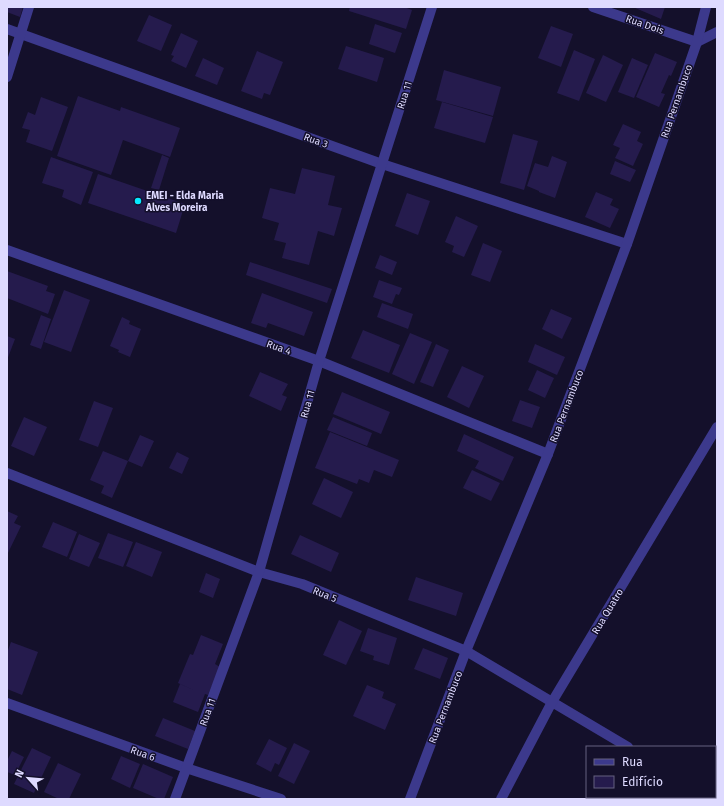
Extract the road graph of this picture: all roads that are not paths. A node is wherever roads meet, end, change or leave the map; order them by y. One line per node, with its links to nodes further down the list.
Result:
1 (28, 7): 7 (street)
2 (432, 7): 10 (street, Rua 11)
3 (592, 7): 8 (street, Rua Dois)
4 (706, 7): 8 (street, Rua Pernambuco)
5 (7, 29): 7 (street, Rua 3)
6 (717, 32): 8 (street)
7 (20, 34): 9 (street); 10 (street, Rua 3)
8 (697, 42): 11 (street, Rua Pernambuco)
9 (7, 77)
10 (382, 164): 11 (street, Rua 3); 13 (street, Rua 11)
11 (627, 244): 15 (street, Rua Pernambuco)
12 (7, 250): 13 (street, Rua 4)
13 (319, 361): 15 (street, Rua 4); 17 (street, Rua 11)
14 (717, 427): 20 (street, Rua Quatro)
15 (548, 454): 18 (street, Rua Pernambuco)
16 (7, 473): 17 (street, Rua 5)
17 (259, 572): 18 (street, Rua 5); 22 (street, Rua 11)
18 (466, 651): 20 (street, Rua 5); 26 (street, Rua Pernambuco)
19 (7, 702): 22 (street, Rua 6)
20 (552, 702): 21 (street, Rua 5); 27 (street, Rua Quatro)
21 (626, 746)
22 (186, 768): 24 (street, Rua 11); 25 (street, Rua 6)
23 (712, 798): 28 (street)
24 (176, 799)
25 (281, 799)
26 (410, 799)
27 (501, 799)
28 (717, 799)

